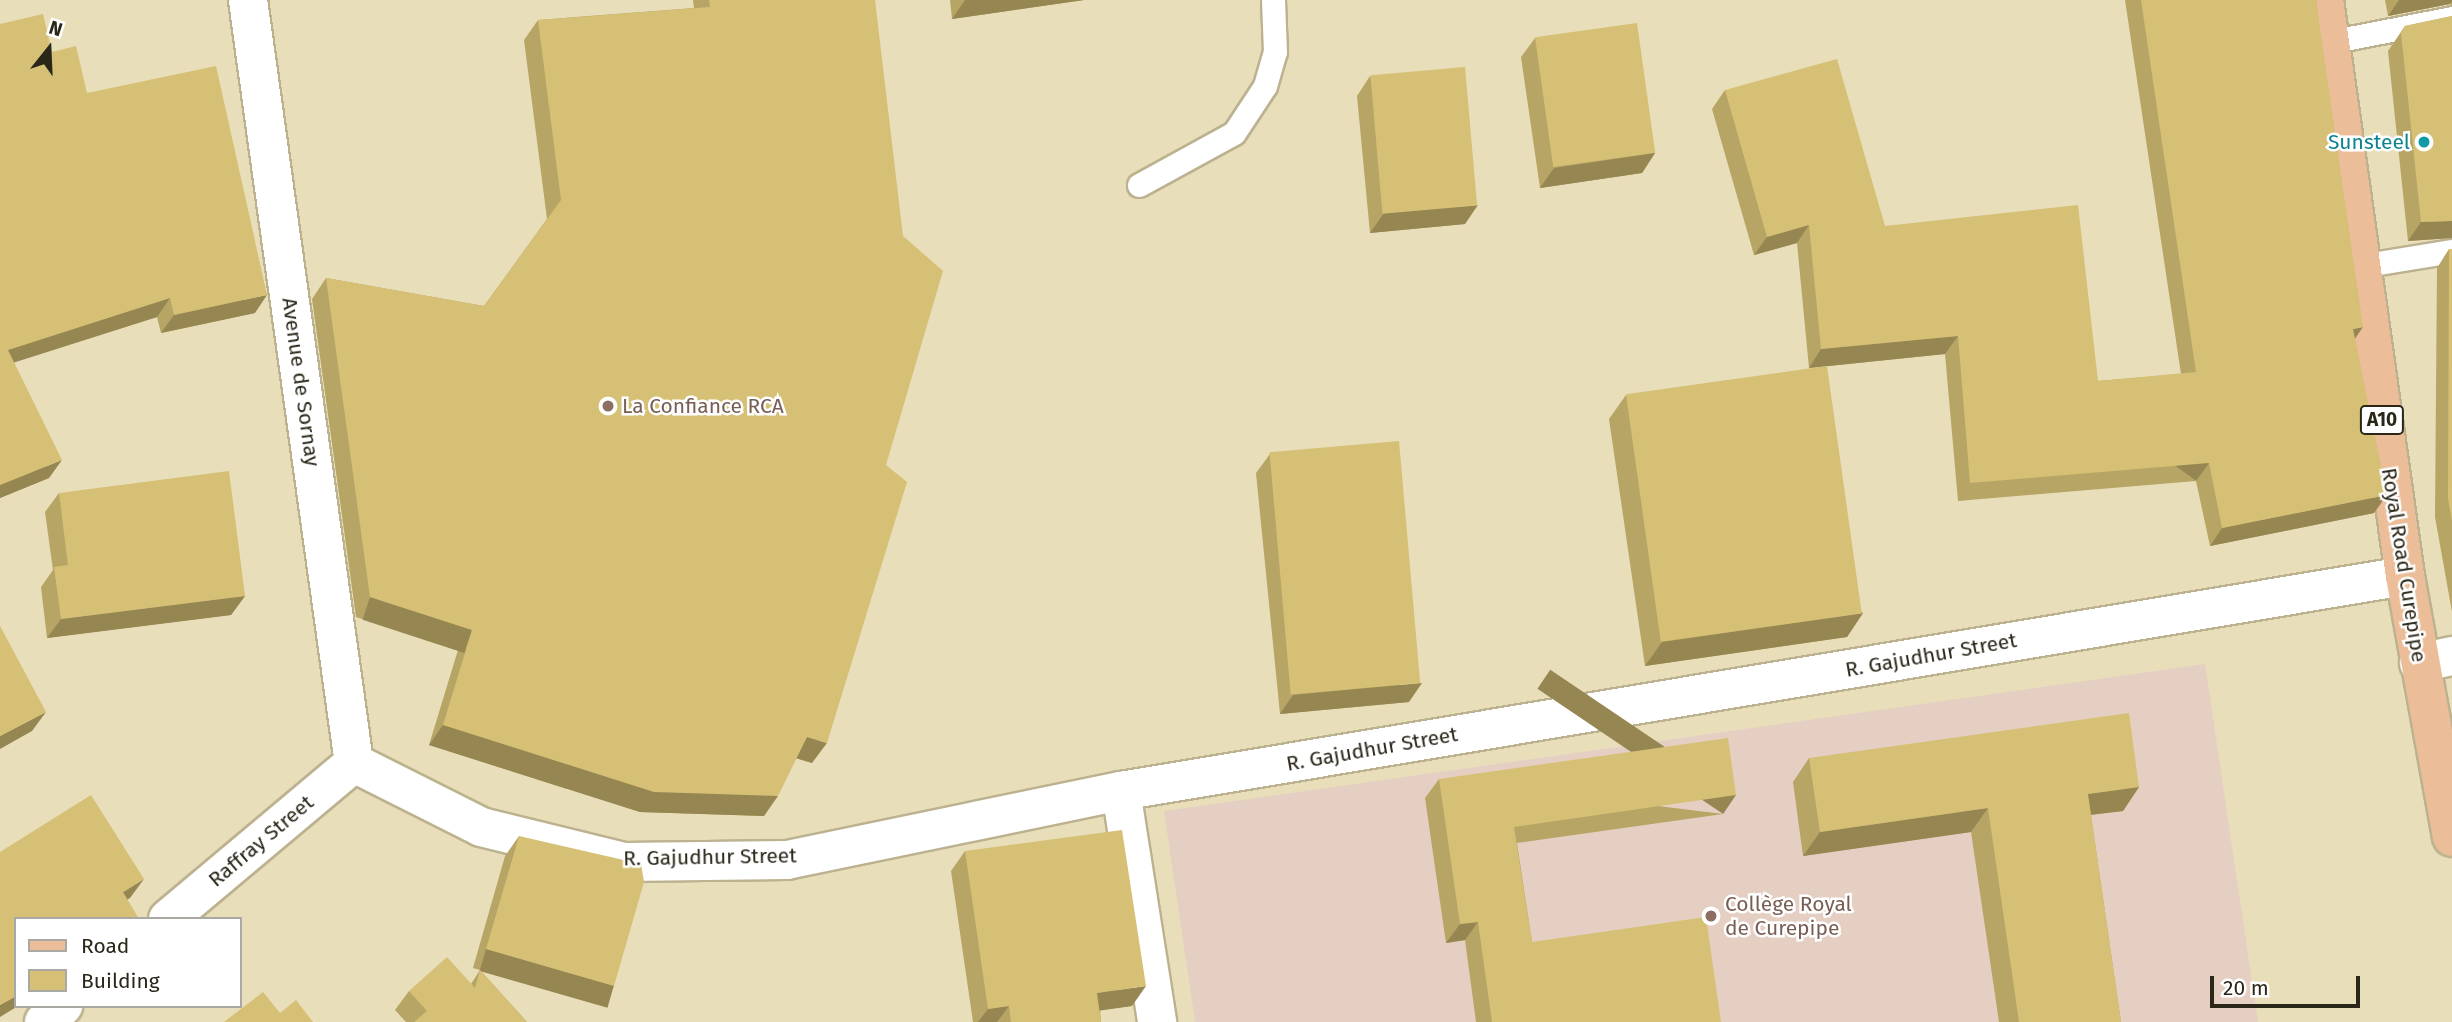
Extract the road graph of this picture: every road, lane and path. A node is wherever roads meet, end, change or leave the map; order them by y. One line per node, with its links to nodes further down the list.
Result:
1 (248, 0): 11 (street, Avenue de Sornay)
2 (1273, 0): 6 (lane)
3 (2324, 0): 5 (main road, Royal Road Curepipe / A10)
4 (2452, 18): 5 (lane)
5 (2329, 42): 8 (main road, Royal Road Curepipe / A10)
6 (1139, 185)
7 (2452, 251): 8 (lane)
8 (2360, 266): 9 (main road, Royal Road Curepipe / A10)
9 (2405, 576): 10 (main road, Royal Road Curepipe / A10); 12 (street, R. Gajudhur Street)
10 (2436, 659): 13 (main road, Royal Road Curepipe / A10)
11 (354, 763): 12 (street, R. Gajudhur Street); 14 (street, Raffray Street)
12 (1121, 791): 17 (street)
13 (2452, 837)
14 (170, 917)
15 (61, 1008): 16 (street)
16 (44, 1022)
17 (1157, 1022)

